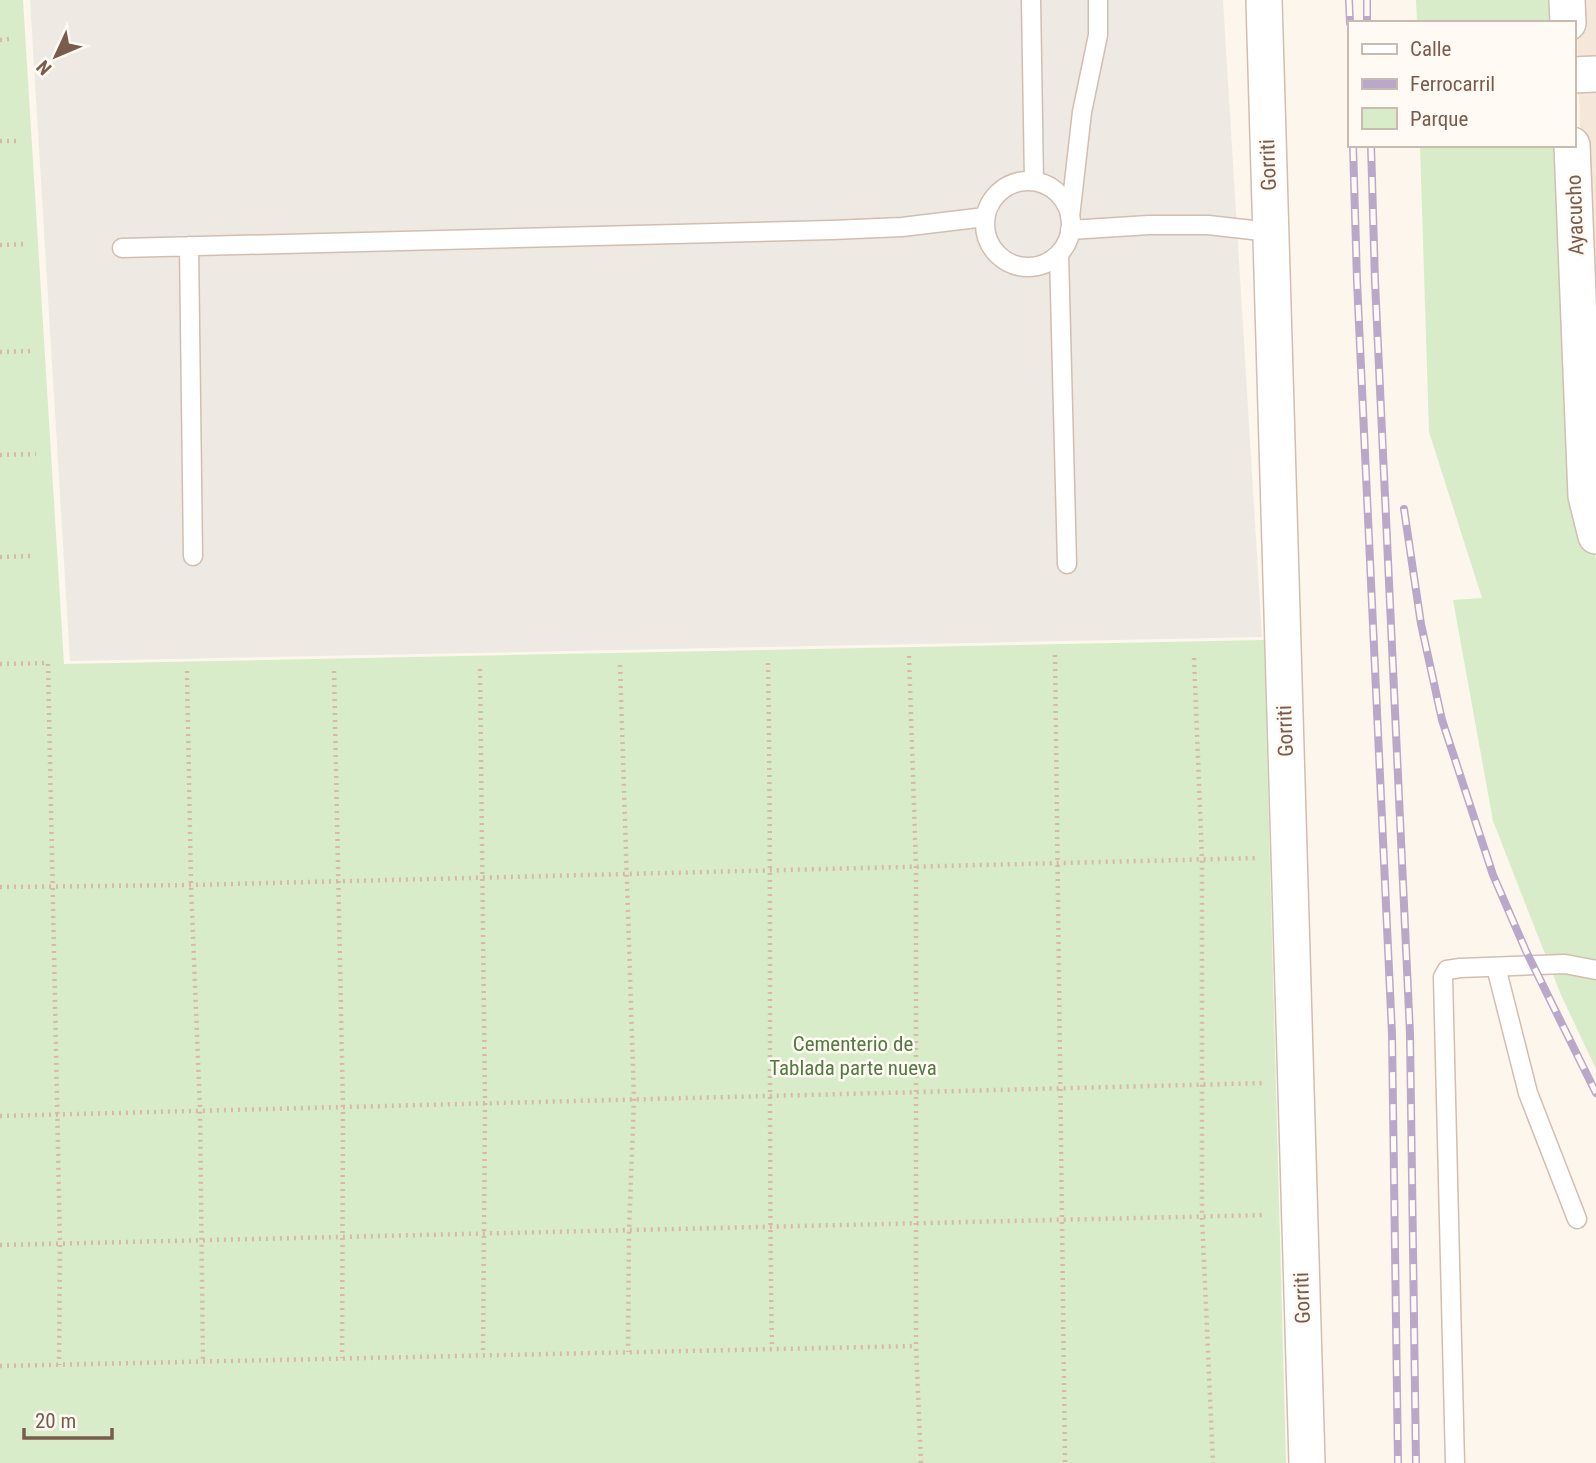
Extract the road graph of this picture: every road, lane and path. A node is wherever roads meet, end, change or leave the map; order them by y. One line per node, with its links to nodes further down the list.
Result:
1 (1031, 0): 13 (lane)
2 (1098, 0): 15 (lane)
3 (1264, 0): 16 (street, Gorriti)
4 (1567, 0): 5 (street)
5 (1568, 21)
6 (9, 39): 7 (path)
7 (0, 40)
8 (1596, 74): 9 (street)
9 (1575, 75)
10 (0, 141): 11 (path)
11 (18, 141)
12 (1572, 147): 24 (street, Ayacucho)
13 (1034, 181): 14 (lane); 15 (lane)
14 (985, 217): 19 (lane); 21 (lane)
15 (1070, 223): 16 (lane); 21 (lane)
16 (1270, 232): 88 (street, Gorriti)
17 (26, 244): 18 (path)
18 (0, 245)
19 (189, 246): 20 (lane); 29 (lane)
20 (122, 248)
21 (1059, 254): 31 (lane)
22 (32, 351): 23 (path)
23 (0, 352)
24 (1590, 411): 27 (street, Ayacucho)
25 (36, 454): 26 (path)
26 (0, 455)
27 (1596, 536)
28 (32, 556): 30 (path)
29 (193, 556)
30 (0, 557)
31 (1067, 564)
32 (1055, 655): 43 (path)
33 (909, 656): 44 (path)
34 (1194, 658): 42 (path)
35 (768, 663): 45 (path)
36 (0, 664): 51 (path)
37 (620, 665): 46 (path)
38 (480, 669): 47 (path)
39 (187, 670): 49 (path)
40 (334, 671): 48 (path)
41 (1261, 858): 42 (path)
42 (1202, 859): 43 (path); 55 (path)
43 (1059, 862): 44 (path); 56 (path)
44 (916, 866): 45 (path); 57 (path)
45 (771, 870): 46 (path); 58 (path)
46 (626, 873): 47 (path); 59 (path)
47 (481, 877): 48 (path); 60 (path)
48 (340, 881): 49 (path); 61 (path)
49 (191, 885): 51 (path); 62 (path)
50 (0, 887): 51 (path)
51 (52, 888): 63 (path)
52 (1496, 967): 53 (lane); 67 (lane); 89 (lane)
53 (1596, 970)
54 (1265, 1083): 55 (path)
55 (1203, 1085): 56 (path); 66 (path)
56 (1061, 1089): 57 (path); 68 (path)
57 (918, 1092): 58 (path); 69 (path)
58 (770, 1095): 59 (path); 70 (path)
59 (634, 1099): 60 (path); 71 (path)
60 (485, 1103): 61 (path); 72 (path)
61 (343, 1108): 62 (path); 73 (path)
62 (200, 1110): 63 (path); 74 (path)
63 (57, 1114): 64 (path); 75 (path)
64 (0, 1116)
65 (1264, 1215): 66 (path)
66 (1202, 1217): 68 (path); 87 (path)
67 (1577, 1219)
68 (1064, 1220): 69 (path); 86 (path)
69 (915, 1224): 70 (path); 77 (path)
70 (769, 1227): 71 (path); 78 (path)
71 (629, 1231): 72 (path); 79 (path)
72 (483, 1234): 73 (path); 80 (path)
73 (342, 1236): 74 (path); 81 (path)
74 (201, 1240): 75 (path); 82 (path)
75 (60, 1244): 76 (path); 83 (path)
76 (0, 1245)
77 (916, 1346): 78 (path); 85 (path)
78 (772, 1349): 79 (path)
79 (628, 1352): 80 (path)
80 (483, 1355): 81 (path)
81 (342, 1359): 82 (path)
82 (203, 1362): 83 (path)
83 (60, 1365): 84 (path)
84 (0, 1366)
85 (921, 1463)
86 (1065, 1463)
87 (1213, 1463)
88 (1307, 1463)
89 (1455, 1463)

